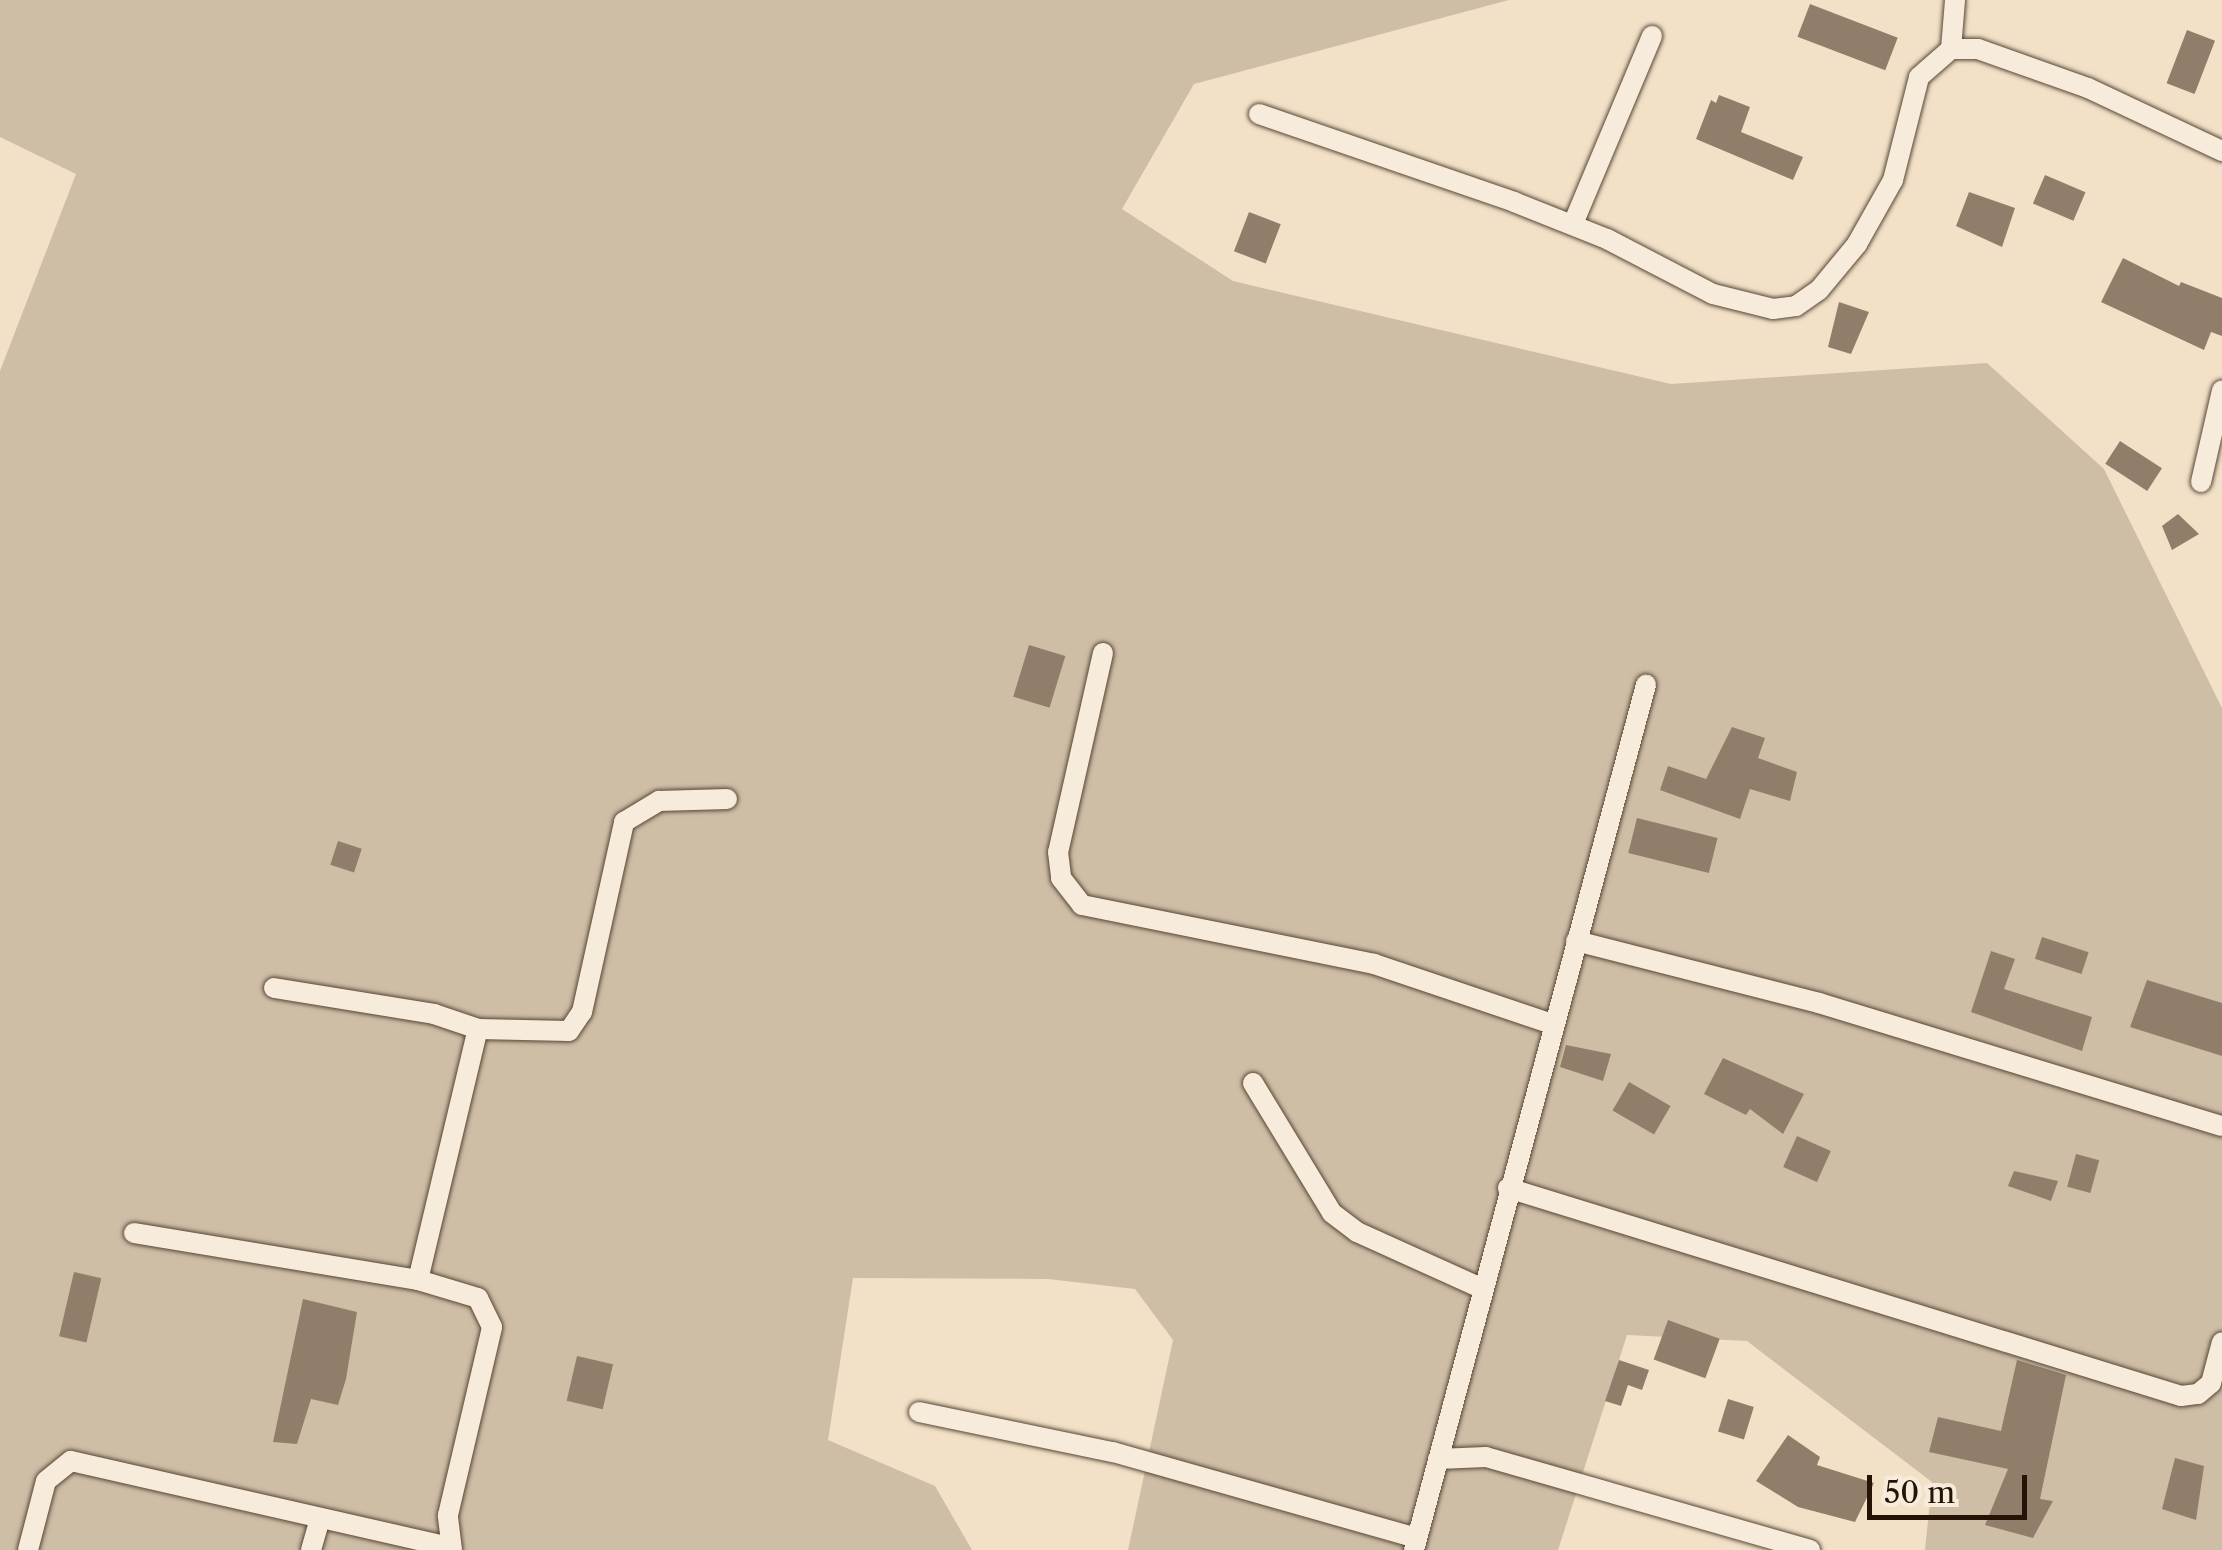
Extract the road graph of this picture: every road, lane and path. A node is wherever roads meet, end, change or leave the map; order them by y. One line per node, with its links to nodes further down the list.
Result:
1 (1955, 0): 3 (street)
2 (1652, 36): 6 (street)
3 (1951, 48): 5 (street); 6 (street)
4 (1259, 114): 6 (street)
5 (2222, 151)
6 (1573, 224)
7 (2222, 390): 8 (street)
8 (2201, 482)
9 (1103, 653): 14 (street)
10 (1646, 685): 12 (street)
11 (727, 800): 15 (street)
12 (1576, 941): 14 (street); 17 (street)
13 (274, 988): 15 (street)
14 (1552, 1024): 18 (street)
15 (478, 1029): 20 (street)
16 (1253, 1083): 21 (street)
17 (2222, 1126)
18 (1508, 1188): 21 (street); 22 (street)
19 (134, 1232): 20 (street)
20 (418, 1280): 27 (street)
21 (1482, 1288): 24 (street)
22 (2222, 1342)
23 (919, 1412): 26 (street)
24 (1438, 1460): 26 (street); 30 (street)
25 (320, 1520): 27 (street); 28 (street); 29 (street)
26 (1416, 1544)
27 (451, 1548)
28 (28, 1550)
29 (311, 1550)
30 (1810, 1550)

